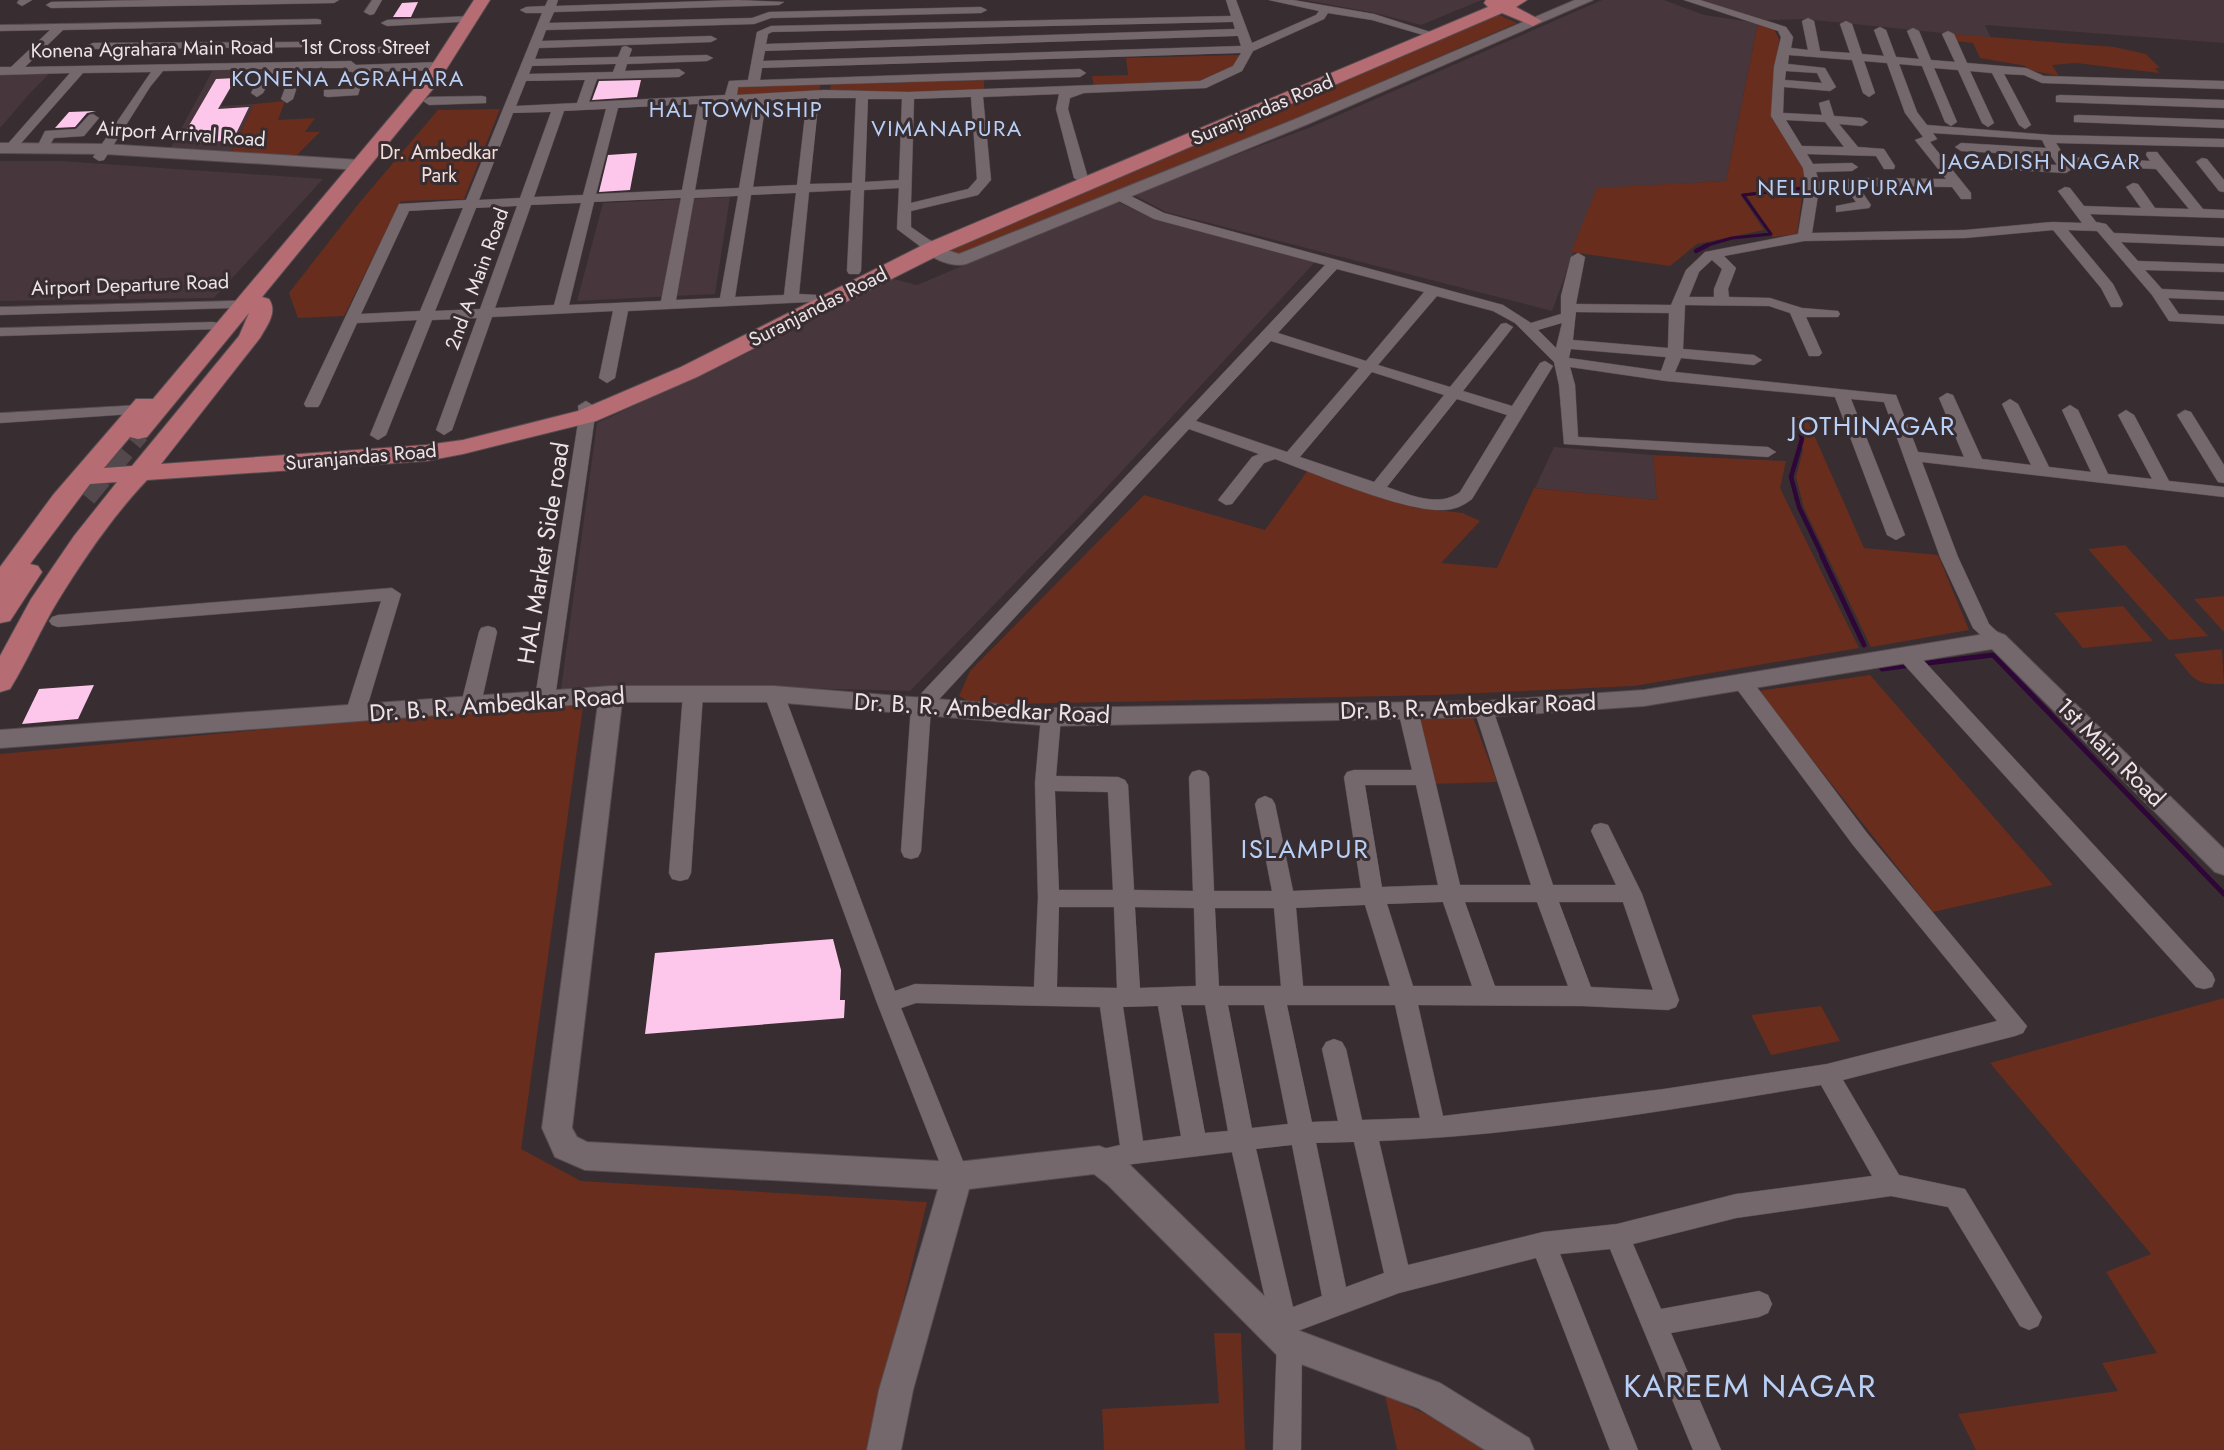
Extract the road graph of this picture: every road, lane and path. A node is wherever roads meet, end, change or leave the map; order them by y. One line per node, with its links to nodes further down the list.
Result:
1 (334, 0): 10 (street); 27 (street, Konena Agrahara Main Road)
2 (378, 0): 19 (street)
3 (482, 0): 22 (main road)
4 (493, 0): 104 (main road)
5 (837, 0): 20 (street)
6 (1232, 0): 23 (street)
7 (1274, 0): 42 (street)
8 (1586, 0): 25 (street)
9 (1689, 0): 56 (street)
10 (198, 1): 14 (street); 32 (street)
11 (779, 2): 16 (street)
12 (1502, 3): 25 (main road); 42 (main road, Suranjandas Road)
13 (597, 4): 15 (street); 16 (street)
14 (51, 5)
15 (551, 5): 17 (street); 35 (street)
16 (627, 7): 33 (street)
17 (526, 10)
18 (981, 10): 20 (street)
19 (370, 12)
20 (835, 13): 24 (street); 37 (street)
21 (1323, 13): 55 (street)
22 (472, 18): 28 (street); 69 (main road)
23 (1238, 19): 29 (street); 41 (street)
24 (754, 21): 30 (street); 38 (street)
25 (1533, 21): 152 (street)
26 (1808, 21): 58 (street)
27 (317, 22): 32 (street); 49 (street, Konena Agrahara Main Road)
28 (387, 23)
29 (1073, 23): 37 (street); 45 (street)
30 (635, 24): 33 (street); 47 (street)
31 (1846, 24): 61 (street)
32 (175, 25): 34 (street); 48 (street)
33 (621, 25): 35 (street)
34 (61, 26): 36 (street); 78 (street)
35 (542, 27): 50 (street)
36 (0, 28)
37 (833, 28): 38 (street); 52 (street)
38 (771, 29): 53 (street)
39 (1880, 30): 62 (street)
40 (1913, 31): 67 (street)
41 (1243, 32): 45 (street); 55 (street)
42 (1432, 33): 140 (main road, Suranjandas Road); 168 (main road, Suranjandas Road)
43 (1948, 34): 70 (street)
44 (360, 38): 63 (street)
45 (1075, 38): 52 (street); 57 (street)
46 (711, 39): 47 (street)
47 (629, 42): 50 (street); 64 (street)
48 (154, 45): 49 (street); 51 (street); 76 (street)
49 (306, 45): 72 (street, Konena Agrahara Main Road)
50 (535, 45): 66 (street)
51 (93, 46)
52 (831, 46): 53 (street); 65 (street)
53 (760, 48): 68 (street)
54 (392, 49): 63 (street)
55 (1248, 49): 57 (street); 90 (street)
56 (1784, 51): 58 (street); 73 (street)
57 (1078, 54): 65 (street); 81 (street)
58 (1815, 54): 61 (street)
59 (414, 55): 63 (street)
60 (707, 58): 64 (street)
61 (1856, 58): 62 (street); 93 (street)
62 (1892, 60): 67 (street); 120 (street)
63 (355, 61): 69 (street, 1st Cross Street); 72 (street, 1st Cross Street); 92 (street)
64 (623, 61): 66 (street); 82 (street)
65 (828, 62): 68 (street); 86 (street)
66 (527, 63): 84 (street)
67 (1926, 63): 70 (street); 115 (street)
68 (756, 65): 87 (street)
69 (440, 66): 139 (main road)
70 (1960, 66): 77 (street); 116 (street)
71 (270, 67): 72 (street, Konena Agrahara Main Road); 74 (street, Konena Agrahara Main Road); 91 (street)
72 (294, 67): 99 (street)
73 (1780, 67): 88 (street); 88 (street)
74 (160, 68): 76 (street, Konena Agrahara Main Road); 131 (street)
75 (80, 69): 76 (street, Konena Agrahara Main Road); 78 (street, Konena Agrahara Main Road); 128 (street)
76 (132, 69)
77 (1996, 69): 85 (street); 118 (street)
78 (15, 70): 79 (street, Konena Agrahara Main Road)
79 (0, 71)
80 (679, 73): 82 (street)
81 (1080, 73): 86 (street); 90 (street)
82 (618, 75): 83 (street)
83 (592, 76): 84 (street); 108 (street)
84 (521, 78): 110 (street)
85 (2042, 79): 89 (street); 101 (street)
86 (826, 81): 87 (street); 95 (street)
87 (753, 83): 100 (street)
88 (1778, 83): 111 (street)
89 (2224, 85)
90 (1081, 90): 94 (street); 140 (street)
91 (257, 93)
92 (328, 93)
93 (1869, 93)
94 (977, 94): 97 (street); 157 (street)
95 (819, 95): 96 (street); 98 (street); 147 (street)
96 (862, 96): 97 (street); 144 (street)
97 (908, 96): 143 (street)
98 (761, 97): 100 (street); 149 (street)
99 (287, 99)
100 (730, 99): 103 (street)
101 (2060, 99): 106 (street); 114 (street)
102 (482, 100): 104 (street)
103 (705, 100): 107 (street); 151 (street)
104 (429, 101): 184 (main road)
105 (1825, 103): 113 (street)
106 (2224, 104)
107 (613, 105): 108 (street); 154 (street)
108 (582, 106): 109 (street)
109 (559, 107): 110 (street); 155 (street, 2nd A Main Road)
110 (509, 110): 156 (street)
111 (1777, 116): 119 (street); 129 (street)
112 (93, 118): 126 (street)
113 (1829, 119): 119 (street); 121 (street); 121 (street)
114 (2078, 119): 117 (street); 123 (street)
115 (1951, 122)
116 (1988, 123)
117 (2224, 123)
118 (2025, 125)
119 (1816, 129): 129 (street); 130 (street)
120 (1924, 129): 122 (street); 142 (street)
121 (1842, 134): 130 (street)
122 (2047, 138): 123 (street); 132 (street)
123 (2096, 140): 124 (street)
124 (2140, 141): 125 (street); 135 (street)
125 (2224, 143)
126 (43, 147): 128 (street, Airport Arrival Road); 131 (street, Airport Arrival Road)
127 (1961, 147): 132 (street)
128 (4, 150): 131 (street, Airport Arrival Road)
129 (1798, 150): 138 (street)
130 (1854, 151): 136 (street)
131 (102, 153): 139 (street, Airport Arrival Road)
132 (2059, 156): 134 (street); 135 (street)
133 (2202, 162): 148 (street)
134 (1996, 165)
135 (2160, 165): 162 (street)
136 (1889, 166)
137 (1852, 167): 138 (street)
138 (1809, 168): 145 (street)
139 (356, 170): 184 (main road)
140 (1081, 178): 168 (main road, Suranjandas Road)
141 (1849, 183): 142 (street); 145 (street); 158 (street)
142 (1956, 183): 153 (street)
143 (905, 184): 144 (street); 157 (street)
144 (858, 186): 147 (street); 174 (street)
145 (1813, 186): 166 (street)
146 (2133, 187): 161 (street)
147 (803, 188): 149 (street); 178 (street)
148 (2224, 188)
149 (745, 191): 151 (street); 179 (street)
150 (2066, 191): 160 (street)
151 (688, 194): 154 (street); 181 (street)
152 (1118, 195): 168 (street); 171 (street)
153 (1966, 195)
154 (589, 198): 155 (street); 186 (street)
155 (525, 201): 156 (street); 190 (street, 2nd A Main Road)
156 (471, 204): 192 (street); 193 (street)
157 (905, 208): 168 (street)
158 (1841, 209)
159 (2041, 210): 164 (street)
160 (2080, 210): 161 (street); 165 (street)
161 (2151, 212): 162 (street)
162 (2199, 213): 163 (street)
163 (2224, 214)
164 (2055, 226): 165 (street); 166 (street); 182 (street)
165 (2105, 232): 167 (street); 172 (street)
166 (1804, 237): 169 (street)
167 (2224, 242)
168 (930, 247): 178 (main road, Suranjandas Road)
169 (1713, 254): 180 (street); 183 (street)
170 (1578, 258): 189 (street)
171 (1335, 263): 175 (street); 199 (street)
172 (2134, 265): 173 (street); 176 (street)
173 (2224, 268)
174 (854, 271)
175 (1434, 290): 197 (street); 205 (street)
176 (2158, 293): 177 (street); 194 (street)
177 (2224, 296)
178 (808, 300): 179 (street); 215 (main road, Suranjandas Road)
179 (727, 302): 181 (street)
180 (1722, 302): 183 (street); 188 (street)
181 (668, 304): 185 (street)
182 (2116, 304)
183 (1677, 305): 189 (street); 202 (street)
184 (248, 306): 187 (street, Airport Departure Road); 195 (main road); 221 (main road); 229 (main road)
185 (621, 307): 186 (street); 208 (street)
186 (560, 310): 190 (street)
187 (0, 311)
188 (1796, 311): 191 (street); 201 (street)
189 (1568, 312): 197 (street); 200 (street)
190 (485, 313): 192 (street); 222 (street, 2nd A Main Road)
191 (1833, 314)
192 (426, 316): 193 (street); 223 (street)
193 (352, 320): 212 (street)
194 (2224, 320)
195 (213, 327): 198 (street); 221 (main road)
196 (1506, 327): 210 (street)
197 (1529, 328): 204 (street)
198 (0, 332)
199 (1268, 335): 205 (street); 220 (street)
200 (1563, 344): 202 (street); 204 (street)
201 (1814, 352)
202 (1675, 354): 203 (street); 207 (street)
203 (1754, 360)
204 (1561, 361): 207 (street); 224 (street)
205 (1369, 366): 210 (street); 227 (street)
206 (1545, 366): 216 (street)
207 (1666, 376): 209 (street)
208 (607, 378)
209 (1841, 393): 226 (street); 238 (street)
210 (1455, 394): 216 (street); 235 (street)
211 (1947, 398): 228 (street)
212 (312, 404)
213 (2010, 404): 230 (street)
214 (2070, 410): 231 (street)
215 (587, 411): 229 (main road, Suranjandas Road); 251 (street, HAL Market Side road)
216 (1516, 413): 235 (street)
217 (2126, 415): 234 (street)
218 (2185, 416): 232 (street)
219 (0, 418): 221 (street)
220 (1186, 423): 225 (street); 253 (street)
221 (145, 425): 233 (main road)
222 (444, 430)
223 (378, 435)
224 (1768, 452)
225 (1273, 454): 227 (street); 237 (street)
226 (1911, 456): 228 (street); 243 (street)
227 (1290, 459): 235 (street)
228 (1976, 463): 230 (street)
229 (144, 467): 233 (main road, Suranjandas Road); 246 (main road)
230 (2042, 470): 231 (street)
231 (2101, 476): 234 (street)
232 (2224, 478)
233 (92, 483): 239 (main road); 240 (main road); 244 (main road)
234 (2163, 484): 236 (street)
235 (1377, 489)
236 (2224, 492)
237 (1226, 500)
238 (1896, 535)
239 (0, 586)
240 (0, 614)
241 (58, 621): 256 (street)
242 (488, 632): 252 (street)
243 (1997, 640): 245 (street, Dr. B. R. Ambedkar Road); 265 (street, 1st Main Road)
244 (0, 654)
245 (1907, 655): 247 (street, Dr. B. R. Ambedkar Road); 275 (street)
246 (0, 682)
247 (1743, 683): 254 (street, Dr. B. R. Ambedkar Road); 286 (street)
248 (611, 694): 249 (street, Dr. B. R. Ambedkar Road); 251 (street, Dr. B. R. Ambedkar Road); 294 (street)
249 (693, 694): 250 (street, Dr. B. R. Ambedkar Road); 266 (street)
250 (774, 694): 253 (street, Dr. B. R. Ambedkar Road); 284 (street)
251 (545, 698): 252 (street, Dr. B. R. Ambedkar Road)
252 (471, 704): 256 (street, Dr. B. R. Ambedkar Road)
253 (921, 706): 257 (street, Dr. B. R. Ambedkar Road); 264 (street)
254 (1484, 709): 255 (street, Dr. B. R. Ambedkar Road); 268 (street)
255 (1408, 710): 257 (street, Dr. B. R. Ambedkar Road); 260 (street)
256 (355, 714): 258 (street, Dr. B. R. Ambedkar Road)
257 (1051, 717): 261 (street)
258 (0, 739)
259 (1199, 777): 273 (street)
260 (1425, 778): 267 (street); 270 (street)
261 (1045, 783): 271 (street); 272 (street)
262 (1265, 804): 274 (street)
263 (1601, 831): 269 (street)
264 (911, 851)
265 (2224, 865)
266 (680, 873)
267 (1451, 893): 268 (street); 270 (street); 282 (street)
268 (1545, 894): 269 (street); 280 (street)
269 (1631, 894): 280 (street)
270 (1373, 895): 274 (street); 278 (street)
271 (1049, 898): 272 (street); 276 (street)
272 (1125, 899): 273 (street); 281 (street)
273 (1205, 900): 274 (street); 277 (street)
274 (1284, 900): 279 (street)
275 (2204, 980)
276 (1045, 995): 281 (street); 284 (street)
277 (1211, 995): 279 (street); 283 (street); 290 (street)
278 (1404, 995): 279 (street); 282 (street); 287 (street)
279 (1283, 996): 289 (street)
280 (1583, 996): 282 (street)
281 (1119, 997): 283 (street); 292 (street)
282 (1487, 997)
283 (1168, 998): 291 (street)
284 (888, 1003): 294 (street)
285 (1334, 1049): 288 (street)
286 (1827, 1074): 287 (street); 295 (street)
287 (1434, 1128): 288 (street)
288 (1358, 1131): 289 (street); 298 (street)
289 (1302, 1133): 290 (street); 299 (street)
290 (1242, 1141): 291 (street); 303 (street)
291 (1195, 1146): 292 (street)
292 (1133, 1152): 293 (street)
293 (1099, 1160): 294 (street); 303 (street)
294 (957, 1176): 304 (street)
295 (1891, 1185): 296 (street); 301 (street)
296 (1617, 1236): 297 (street); 302 (street)
297 (1543, 1244): 298 (street); 307 (street)
298 (1399, 1280): 299 (street)
299 (1336, 1302): 303 (street)
300 (1760, 1304): 302 (street)
301 (2029, 1317)
302 (1654, 1323): 308 (street)
303 (1281, 1332): 305 (street); 306 (street)
304 (884, 1450)
305 (1287, 1450)
306 (1517, 1450)
307 (1624, 1450)
308 (1707, 1450)

